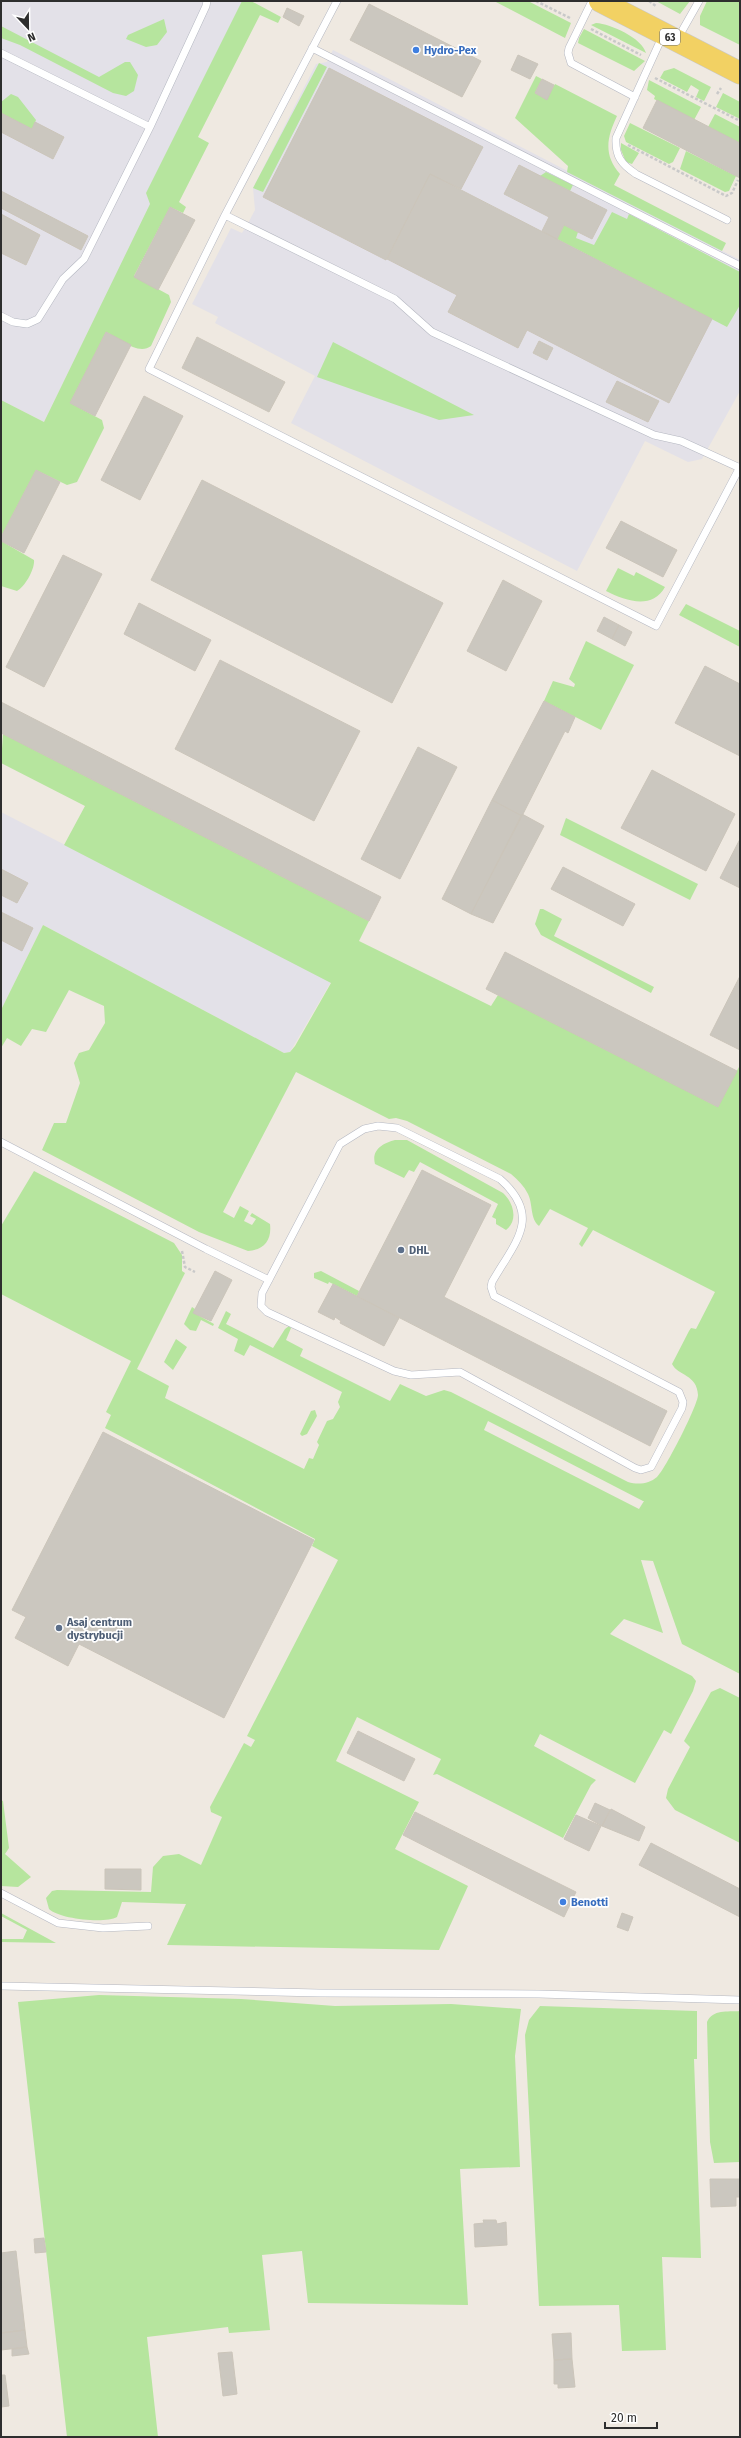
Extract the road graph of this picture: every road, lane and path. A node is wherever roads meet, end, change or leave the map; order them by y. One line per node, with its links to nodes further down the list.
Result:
1 (207, 1): 18 (lane)
2 (337, 1): 9 (lane)
3 (536, 1): 7 (path)
4 (592, 1): 7 (lane)
5 (600, 1): 8 (main road, 63)
6 (698, 1): 8 (lane)
7 (581, 24): 11 (path); 16 (lane)
8 (670, 37): 11 (lane); 12 (main road, 63)
9 (312, 48): 21 (lane); 23 (lane)
10 (1, 53): 18 (lane)
11 (652, 60): 16 (lane)
12 (740, 72)
13 (653, 77): 17 (path)
14 (721, 88): 15 (path)
15 (717, 94)
16 (635, 97): 19 (lane)
17 (740, 122)
18 (150, 127): 24 (lane)
19 (616, 138): 20 (path); 22 (lane)
20 (738, 180)
21 (226, 215): 25 (lane); 25 (lane)
22 (727, 220)
23 (740, 266)
24 (1, 316)
25 (740, 467)
26 (1, 1142): 27 (lane)
27 (269, 1280): 27 (lane)
28 (1, 1893): 29 (lane)
29 (148, 1926)
30 (1, 1986): 31 (lane)
31 (740, 2000)

